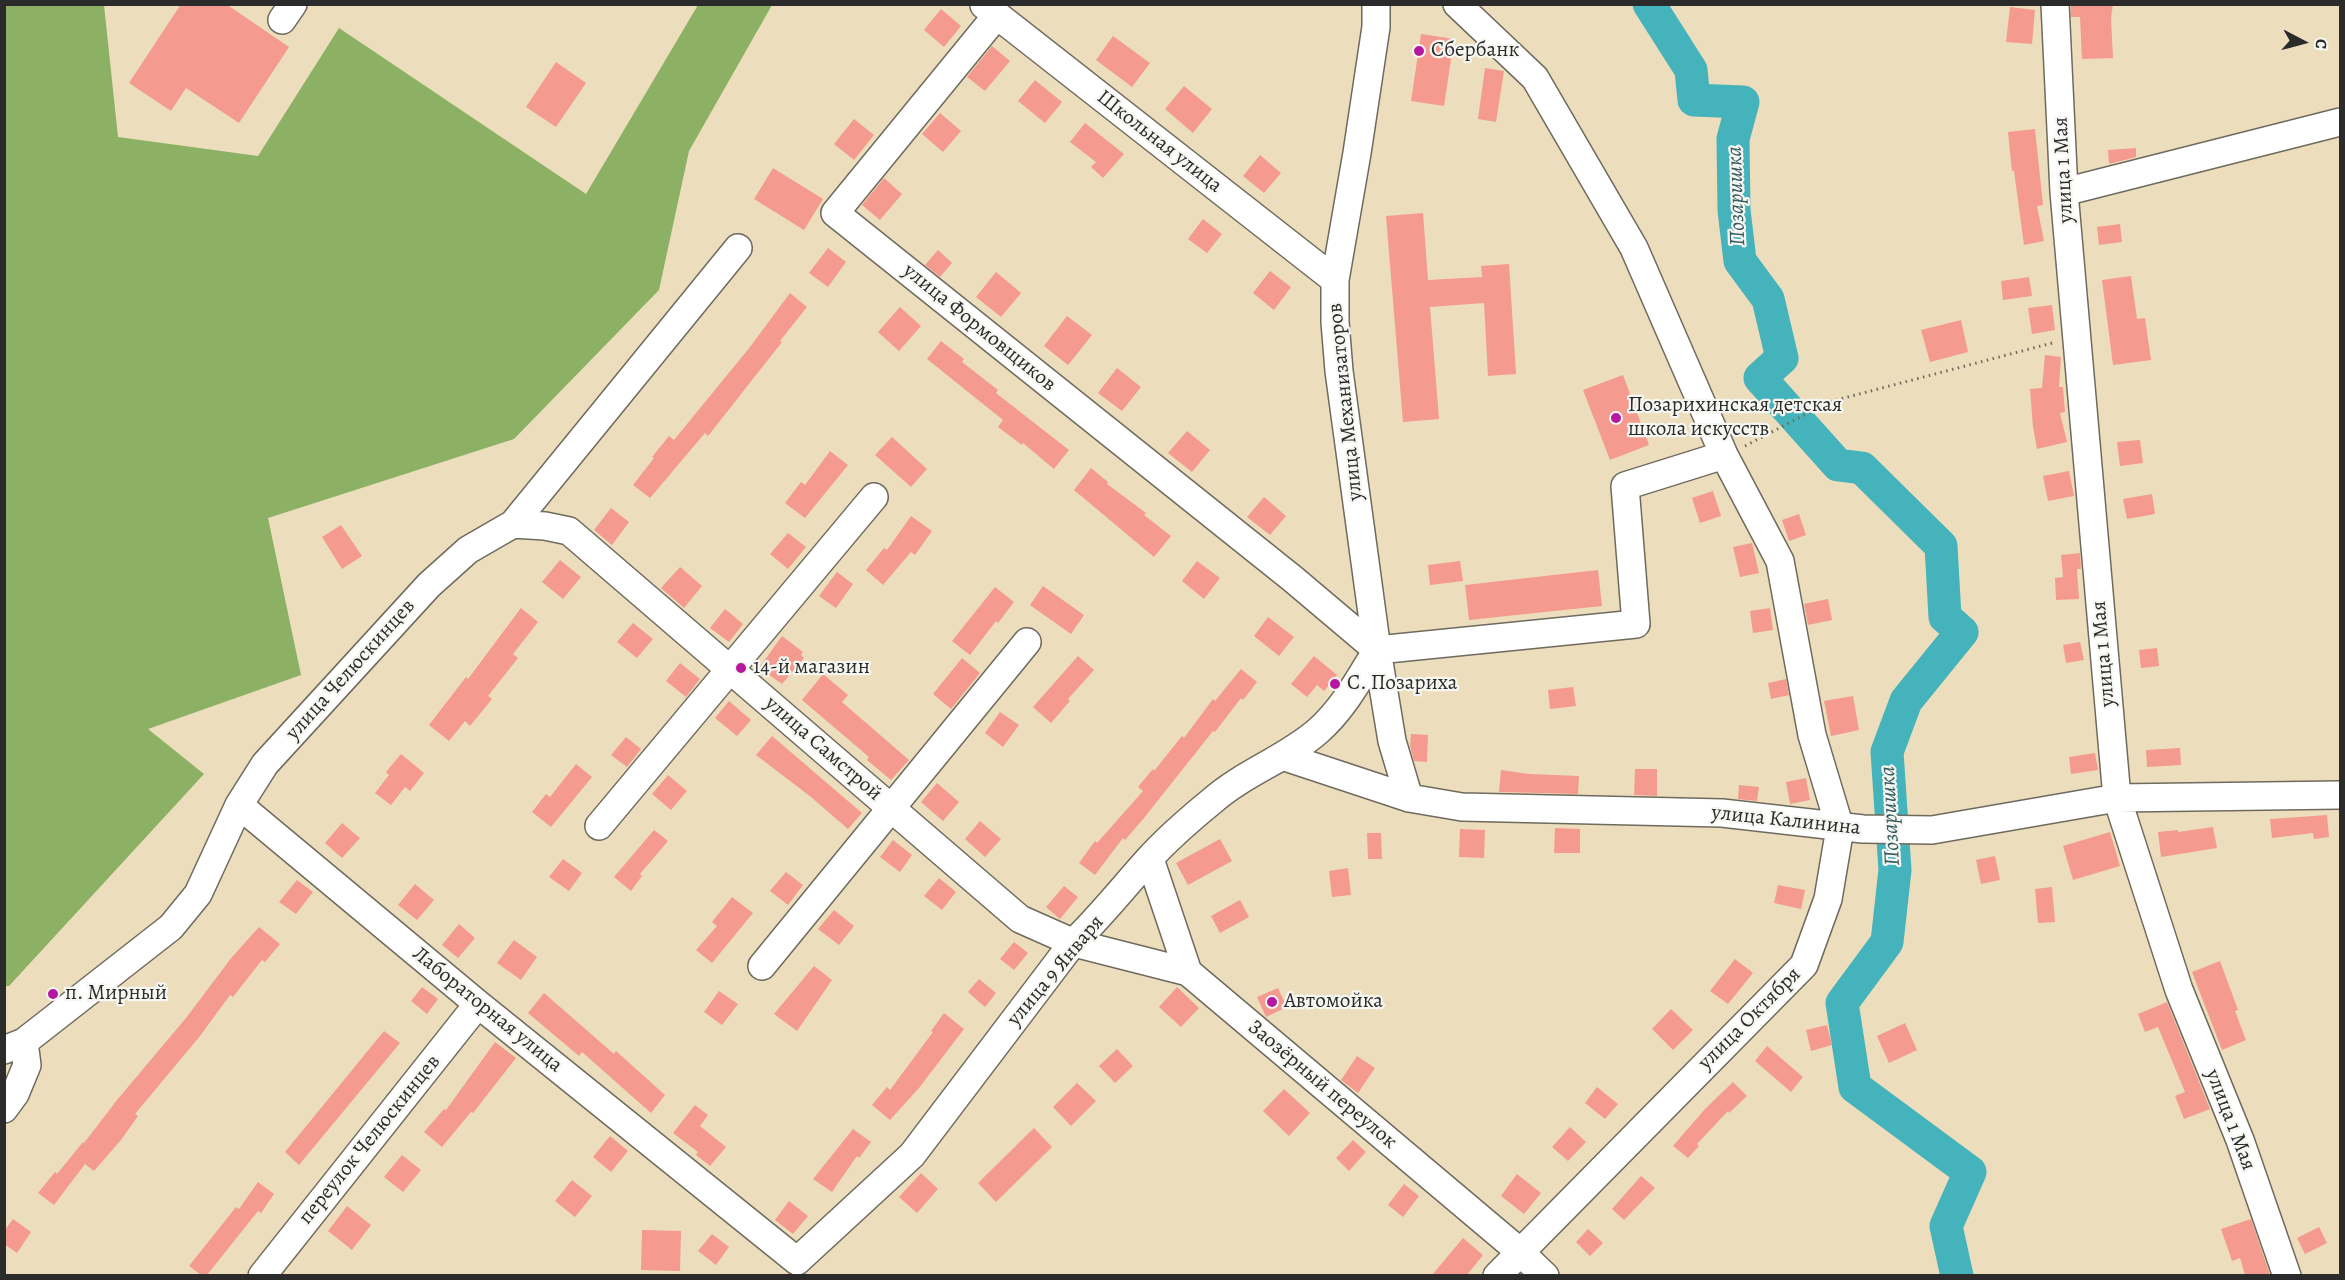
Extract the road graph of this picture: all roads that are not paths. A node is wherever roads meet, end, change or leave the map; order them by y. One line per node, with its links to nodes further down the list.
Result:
1 (1376, 4): 8 (street, улица Механизаторов)
2 (1457, 4): 9 (street, улица Октября)
3 (2055, 4): 6 (street, улица 1 Мая)
4 (990, 10): 8 (street, Школьная улица); 13 (street, улица Формовщиков)
5 (2340, 122): 6 (street)
6 (2064, 192): 18 (street, улица 1 Мая)
7 (738, 248): 11 (street, улица Челюскинцев)
8 (1335, 280): 13 (street, улица Механизаторов)
9 (1724, 455): 13 (street); 22 (street, улица Октября)
10 (874, 497): 14 (street)
11 (513, 524): 14 (street, улица Самстрой); 19 (street, улица Челюскинцев)
12 (1027, 642): 20 (street)
13 (1377, 650): 15 (street, улица 9 Января); 17 (street, улица Механизаторов)
14 (731, 669): 20 (street, улица Самстрой); 21 (street)
15 (1282, 756): 17 (street, улица Калинина); 23 (street, улица 9 Января)
16 (2340, 795): 18 (street, улица Калинина)
17 (1409, 798): 22 (street, улица Калинина)
18 (2117, 798): 22 (street, улица Калинина); 35 (street, улица 1 Мая)
19 (239, 805): 27 (street, Лабораторная улица); 28 (street, улица Челюскинцев)
20 (892, 809): 24 (street, улица Самстрой); 25 (street)
21 (599, 826)
22 (1851, 829): 30 (street, улица Октября)
23 (1150, 859): 24 (street, улица 9 Января); 26 (street)
24 (1074, 943): 26 (street, Заозёрный переулок); 31 (street, улица 9 Января)
25 (762, 966)
26 (1188, 972): 30 (street, Заозёрный переулок)
27 (478, 1004): 31 (street, Лабораторная улица); 32 (street, переулок Челюскинцев)
28 (14, 1046): 29 (street, улица Челюскинцев)
29 (4, 1109)
30 (1519, 1251): 33 (street, улица Октября); 34 (street, Заозёрный переулок)
31 (804, 1255)
32 (261, 1275)
33 (1497, 1275)
34 (1545, 1275)
35 (2287, 1275)

